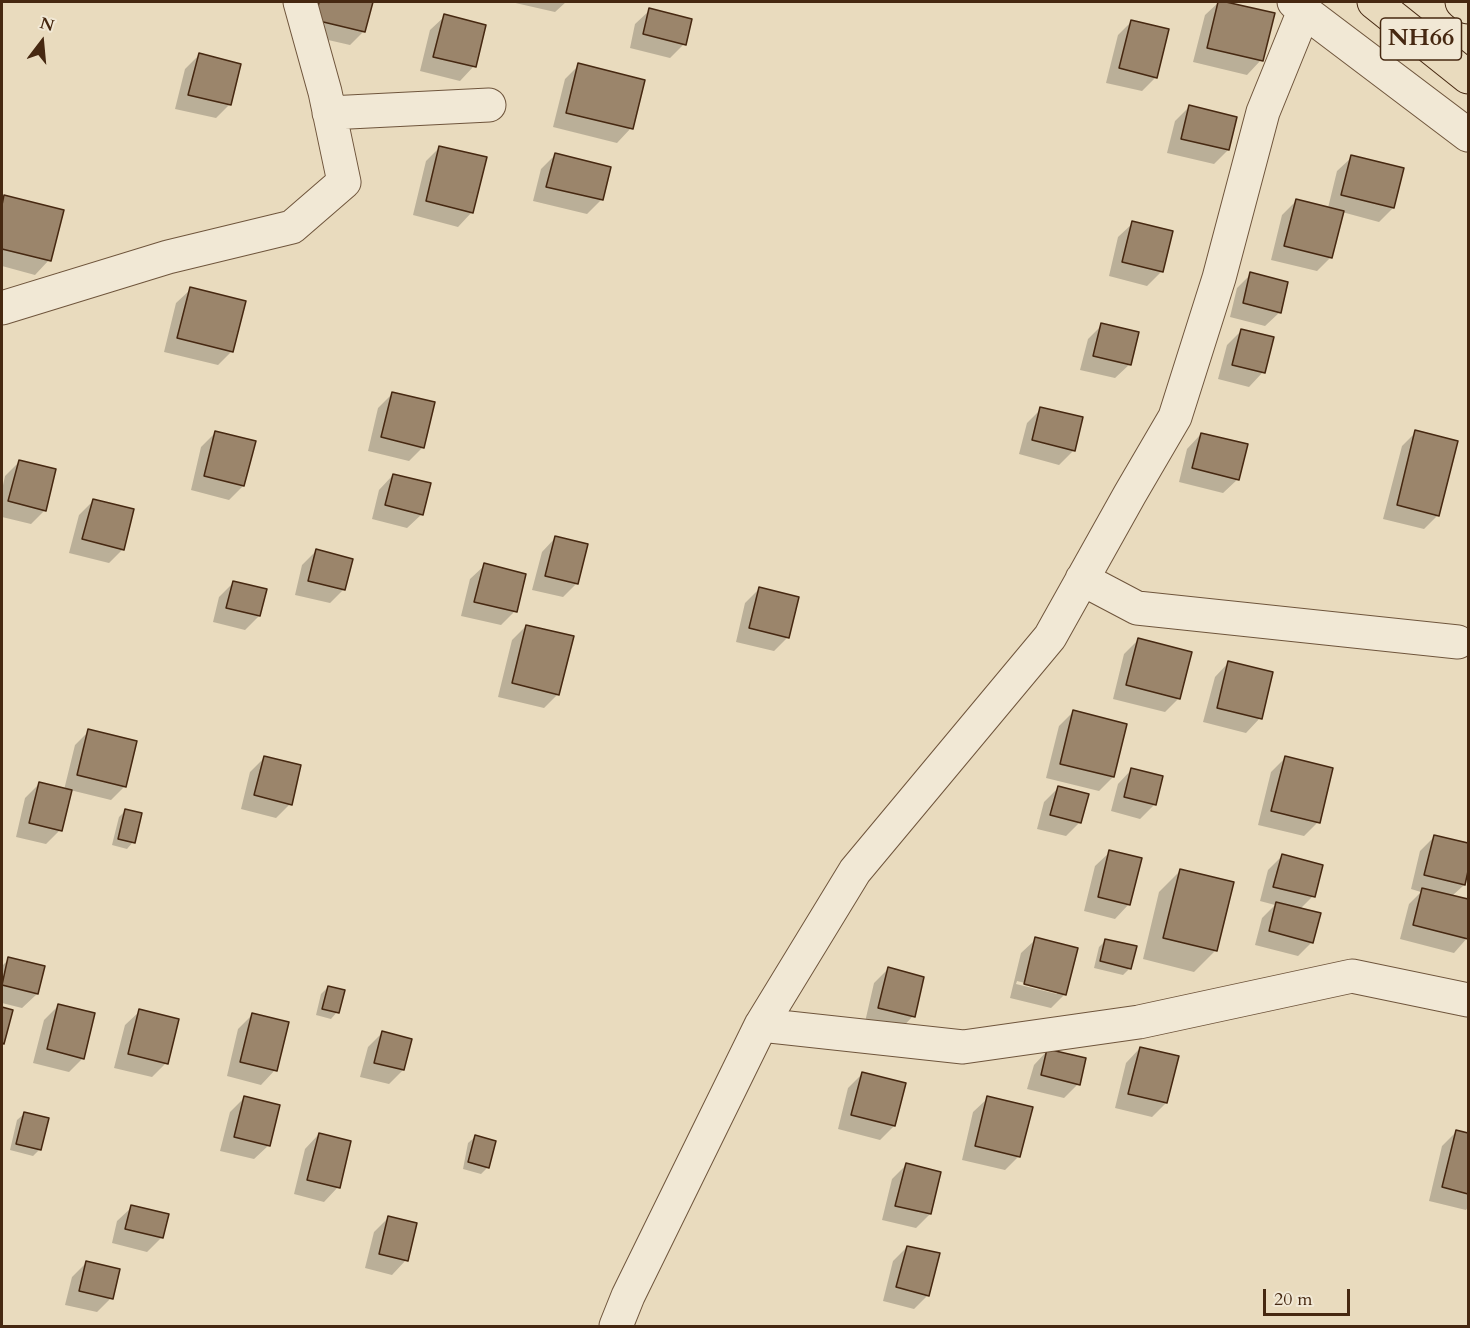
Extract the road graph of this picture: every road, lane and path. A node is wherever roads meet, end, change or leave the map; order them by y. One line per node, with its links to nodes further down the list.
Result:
1 (300, 2): 8 (street)
2 (1374, 2): 6 (highway, NH66)
3 (1462, 2): 5 (highway, NH66)
4 (1299, 6): 9 (street); 11 (street)
5 (1468, 7)
6 (1468, 77)
7 (489, 105): 8 (street)
8 (329, 113): 10 (street)
9 (1468, 135)
10 (2, 308)
11 (1082, 579): 12 (street); 14 (street)
12 (1458, 642)
13 (1468, 1000): 14 (street)
14 (761, 1025): 15 (street)
15 (616, 1326)

